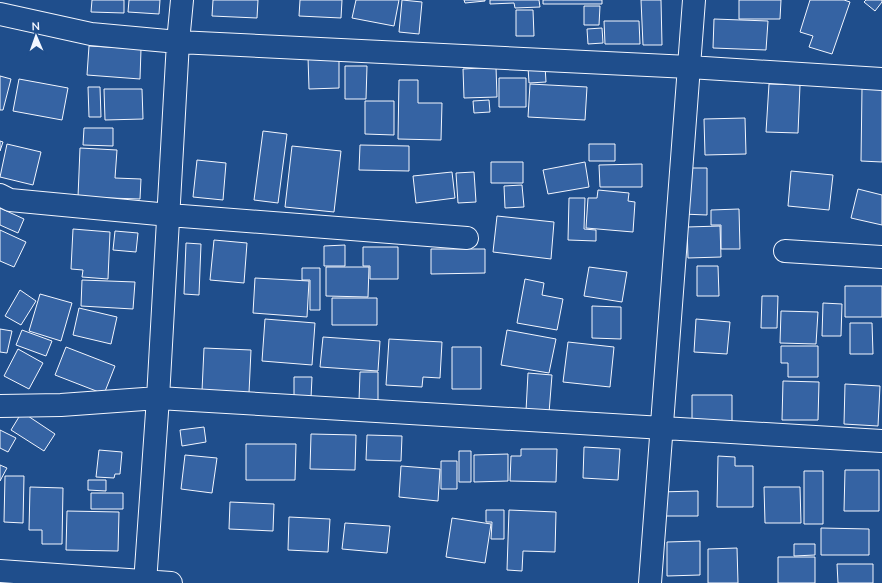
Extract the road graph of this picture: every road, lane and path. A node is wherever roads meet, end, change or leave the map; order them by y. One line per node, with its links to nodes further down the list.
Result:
1 (182, 0): 4 (street)
2 (694, 0): 5 (street)
3 (0, 14): 4 (street)
4 (178, 42): 5 (street); 8 (street)
5 (689, 67): 6 (street); 14 (street)
6 (882, 79)
7 (0, 195): 8 (street)
8 (169, 215): 9 (street); 12 (street)
9 (467, 238)
10 (785, 251): 11 (street)
11 (882, 257)
12 (158, 398): 13 (street); 14 (street); 17 (street)
13 (0, 406)
14 (662, 428): 15 (street); 19 (street)
15 (882, 441)
16 (0, 570): 17 (street)
17 (145, 582): 18 (street)
18 (171, 583)
19 (650, 583)

